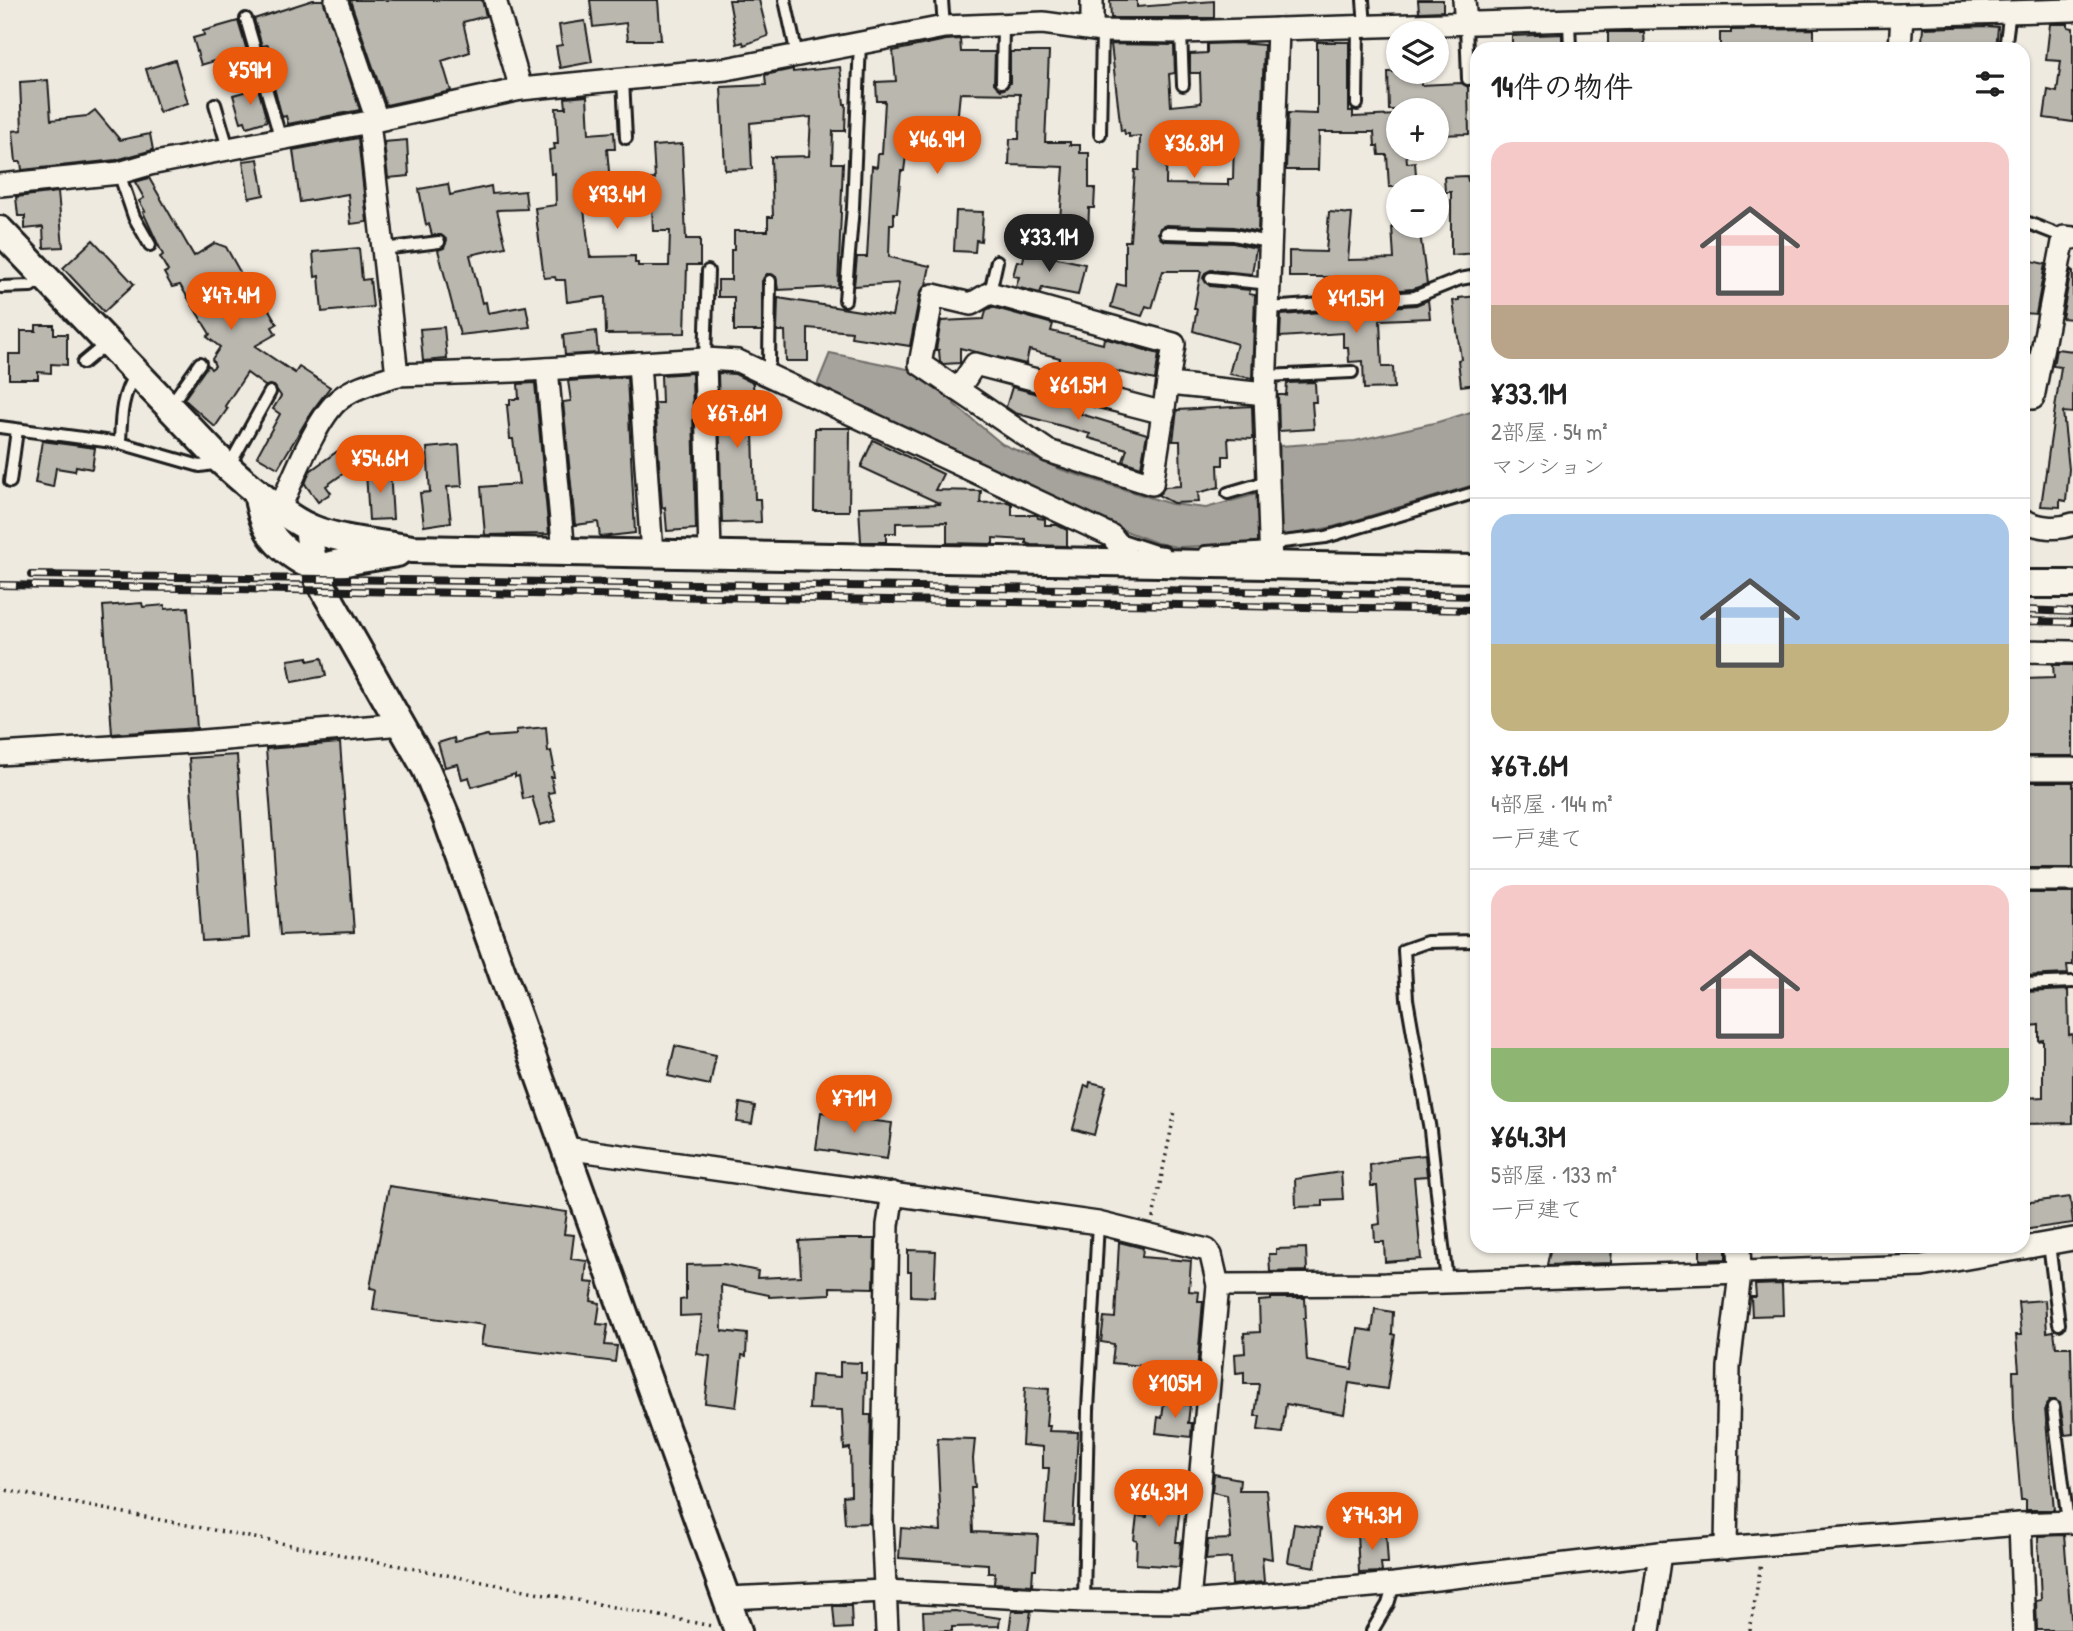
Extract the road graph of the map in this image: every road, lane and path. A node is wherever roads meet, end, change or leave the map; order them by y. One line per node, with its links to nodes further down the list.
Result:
1 (335, 0): 34 (street)
2 (495, 0): 31 (street)
3 (785, 0): 26 (lane)
4 (942, 0): 17 (lane)
5 (1092, 0): 20 (street)
6 (1363, 0): 18 (lane)
7 (1464, 0): 15 (street)
8 (1835, 8): 9 (street); 13 (street)
9 (1642, 9): 12 (street)
10 (2010, 10): 11 (street); 13 (street); 24 (lane)
11 (2073, 10)
12 (1560, 14): 15 (street); 22 (lane)
13 (1902, 15): 23 (street)
14 (246, 19): 37 (lane)
15 (1466, 24): 18 (street); 27 (lane)
16 (1003, 26): 17 (street); 20 (street); 29 (lane)
17 (944, 27): 25 (street)
18 (1362, 27): 19 (street); 33 (lane)
19 (1278, 29): 21 (street); 46 (street)
20 (1097, 30): 21 (street); 35 (lane)
21 (1181, 32): 30 (lane)
22 (1568, 42)
23 (1900, 42)
24 (2006, 42)
25 (860, 44): 26 (street); 58 (lane)
26 (797, 55): 28 (street)
27 (1468, 79)
28 (623, 80): 31 (street); 36 (lane)
29 (1002, 82)
30 (1183, 85)
31 (521, 89): 34 (street)
32 (215, 104): 38 (lane)
33 (1357, 104)
34 (373, 121): 37 (street); 48 (street)
35 (1100, 134)
36 (625, 138)
37 (281, 140): 38 (street)
38 (228, 148): 39 (street)
39 (119, 173): 40 (street); 47 (lane)
40 (0, 185)
41 (2030, 224): 44 (lane)
42 (0, 230): 51 (street)
43 (1166, 233): 46 (lane)
44 (2069, 238): 74 (street)
45 (439, 242): 48 (lane)
46 (1272, 243): 55 (street)
47 (150, 245)
48 (383, 249): 69 (street)
49 (997, 261): 57 (lane)
50 (708, 271): 61 (lane)
51 (44, 276): 56 (lane); 60 (street)
52 (1470, 277): 59 (lane)
53 (1211, 278): 55 (lane)
54 (770, 281): 68 (lane)
55 (1270, 284): 59 (street)
56 (1, 287)
57 (990, 293): 70 (street); 72 (street)
58 (845, 300)
59 (1269, 308): 71 (street)
60 (107, 343): 62 (lane); 67 (street)
61 (705, 359): 64 (street); 68 (street); 94 (street)
62 (83, 363)
63 (201, 363): 75 (lane)
64 (639, 363): 65 (street); 93 (street)
65 (548, 369): 69 (street); 92 (street)
66 (1352, 372): 71 (lane)
67 (135, 373): 75 (street); 79 (lane)
68 (763, 374): 90 (street)
69 (397, 375): 86 (street)
70 (1169, 384): 71 (street); 76 (street)
71 (1265, 385): 81 (street)
72 (958, 390): 76 (street); 76 (street)
73 (270, 392): 80 (lane)
74 (2033, 398)
75 (169, 408): 80 (street)
76 (1164, 413)
77 (0, 427): 78 (lane)
78 (17, 430): 79 (lane); 82 (lane)
79 (120, 443): 80 (lane)
80 (225, 465): 83 (street)
81 (1269, 481): 84 (lane); 95 (street)
82 (10, 482)
83 (257, 492): 86 (street); 97 (street)
84 (1228, 493)
85 (1470, 494): 95 (lane)
86 (280, 508): 89 (street)
87 (2030, 524): 88 (street)
88 (2073, 524)
89 (308, 527): 91 (street); 97 (street)
90 (1112, 536): 95 (lane); 96 (street)
91 (412, 549): 92 (street); 97 (street)
92 (564, 553): 93 (street)
93 (652, 554): 94 (street)
94 (710, 555): 96 (street)
95 (1271, 557): 96 (street); 98 (street)
96 (1127, 565)
97 (316, 569): 103 (street)
98 (1470, 569)
99 (2030, 584): 100 (street)
100 (2073, 584)
101 (2030, 651): 102 (street)
102 (2073, 652)
103 (402, 723): 104 (street); 113 (street)
104 (0, 754)
105 (2030, 769): 106 (street)
106 (2073, 769)
107 (2030, 880): 108 (street)
108 (2073, 880)
109 (1470, 941): 123 (lane)
110 (2073, 982): 111 (lane)
111 (2030, 984)
112 (1175, 1111): 116 (path)
113 (565, 1148): 114 (street); 135 (street)
114 (893, 1193): 115 (street); 134 (street)
115 (1098, 1223): 116 (street); 136 (lane)
116 (1150, 1237): 124 (street)
117 (2073, 1239): 118 (street)
118 (2049, 1244): 119 (street); 125 (lane)
119 (2030, 1247)
120 (1739, 1253): 122 (street)
121 (1997, 1253): 122 (street)
122 (1740, 1273): 123 (street); 131 (street)
123 (1447, 1282): 124 (street)
124 (1218, 1285): 137 (street)
125 (2059, 1324)
126 (2053, 1407): 128 (lane)
127 (0, 1489): 138 (path)
128 (2070, 1522): 129 (street)
129 (2020, 1524): 130 (street); 143 (street)
130 (1765, 1544): 131 (street); 142 (path)
131 (1726, 1548): 132 (street)
132 (1660, 1553): 133 (street); 141 (street)
133 (1394, 1584): 137 (street); 140 (lane)
134 (885, 1591): 135 (street); 136 (street); 139 (street)
135 (727, 1598): 138 (street)
136 (1084, 1601): 137 (street)
137 (1189, 1602)
138 (738, 1631)
139 (887, 1631)
140 (1372, 1631)
141 (1649, 1631)
142 (1750, 1631)
143 (2024, 1631)

